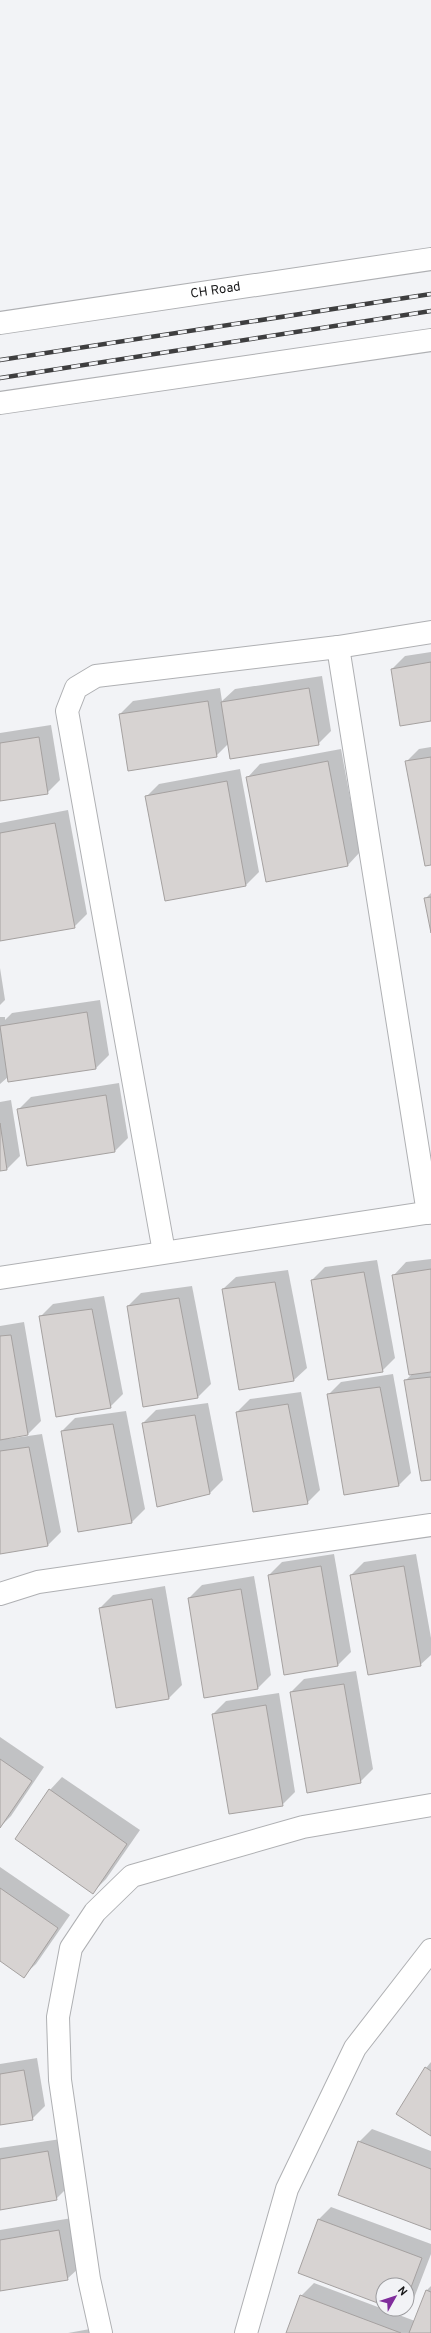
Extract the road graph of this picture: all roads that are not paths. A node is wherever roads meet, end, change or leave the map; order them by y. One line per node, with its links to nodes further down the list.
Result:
1 (431, 259): 2 (street, CH Road)
2 (0, 323)
3 (431, 340): 4 (street)
4 (0, 403)
5 (431, 632): 6 (street)
6 (338, 647): 7 (street); 8 (street)
7 (430, 1212): 8 (street)
8 (164, 1252): 9 (street)
9 (0, 1278)
10 (431, 1525): 11 (street)
11 (0, 1594)
12 (431, 1805): 14 (street)
13 (431, 1950): 15 (street)
14 (101, 2333)
15 (246, 2333)

